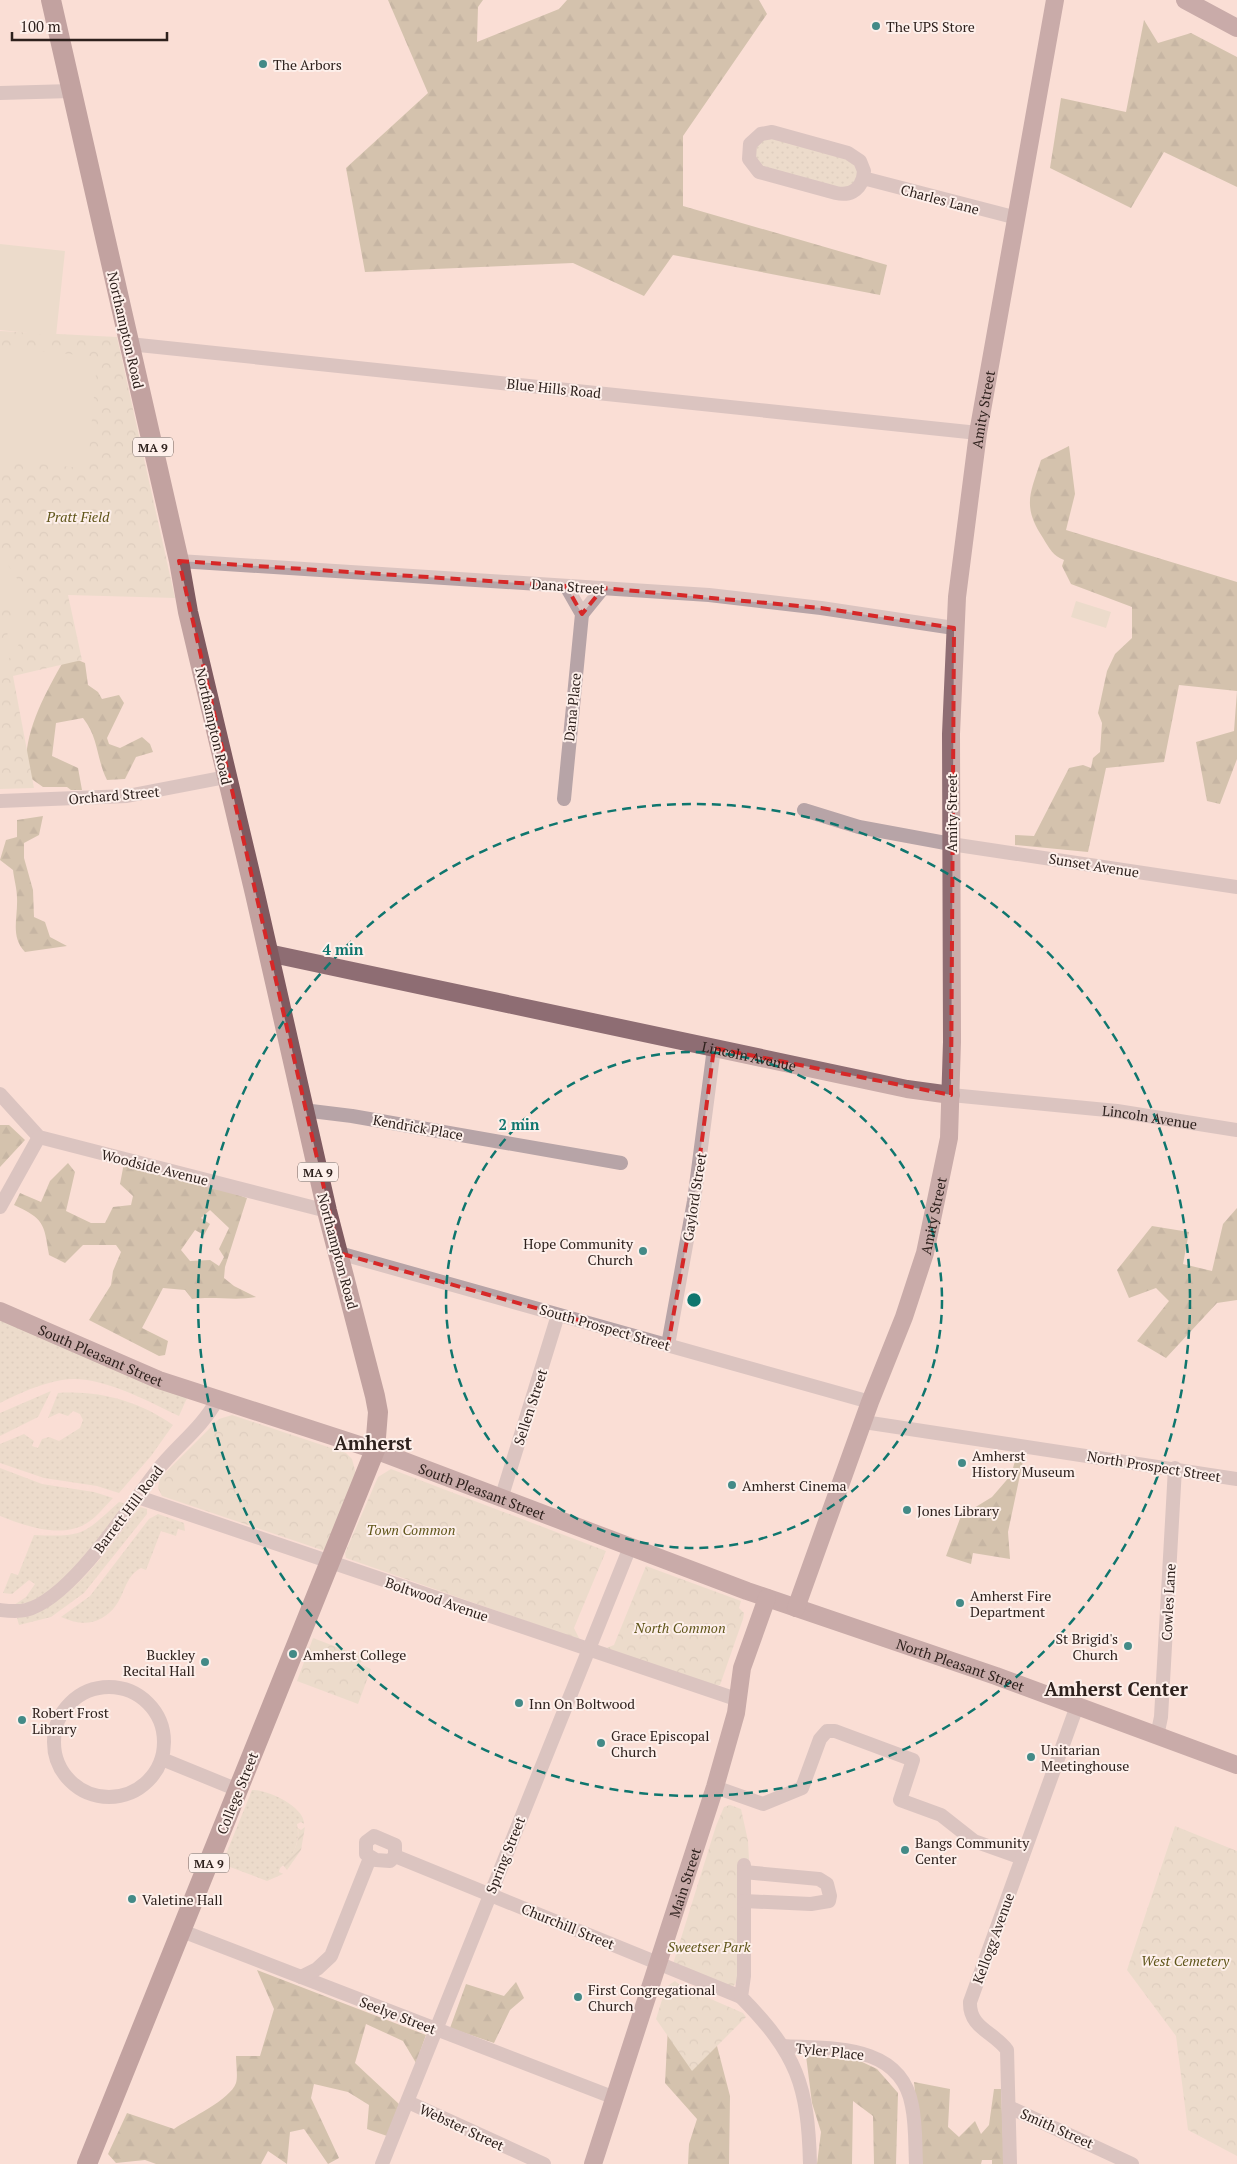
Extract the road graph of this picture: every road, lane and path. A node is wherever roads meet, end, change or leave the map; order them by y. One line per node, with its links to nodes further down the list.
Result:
1 (51, 0): 5 (highway, Northampton Road / MA 9)
2 (1055, 0): 8 (main road, Amity Street)
3 (1185, 0): 4 (main road)
4 (1237, 28)
5 (72, 91): 6 (street); 9 (highway, Northampton Road / MA 9)
6 (0, 94)
7 (864, 178): 7 (street); 8 (street, Charles Lane)
8 (1017, 218): 10 (main road, Amity Street)
9 (129, 344): 10 (street, Blue Hills Road); 11 (highway, Northampton Road / MA 9)
10 (978, 433): 15 (main road, Amity Street)
11 (179, 561): 12 (street, Dana Street); 16 (highway, Northampton Road / MA 9)
12 (566, 586): 13 (street, Dana Street); 14 (street)
13 (603, 588): 14 (street); 15 (street, Dana Street)
14 (582, 614): 17 (street, Dana Place)
15 (954, 628): 20 (main road, Amity Street)
16 (226, 778): 18 (street, Orchard Street); 22 (highway, Northampton Road / MA 9)
17 (564, 799)
18 (0, 801)
19 (804, 810): 20 (street, Sunset Avenue)
20 (951, 844): 21 (street, Sunset Avenue); 25 (main road, Amity Street)
21 (1237, 887)
22 (268, 953): 23 (main road, Lincoln Avenue); 26 (highway, Northampton Road / MA 9)
23 (714, 1048): 25 (main road, Lincoln Avenue); 35 (street, Gaylord Street)
24 (0, 1094): 28 (street)
25 (950, 1095): 27 (street, Lincoln Avenue); 37 (main road, Amity Street)
26 (303, 1110): 29 (street, Kendrick Place); 31 (highway, Northampton Road / MA 9)
27 (1237, 1130)
28 (39, 1137): 30 (street); 31 (street, Woodside Avenue)
29 (621, 1163)
30 (0, 1207)
31 (327, 1211): 32 (highway, Northampton Road / MA 9)
32 (340, 1253): 34 (street, South Prospect Street); 39 (highway, Northampton Road / MA 9)
33 (0, 1311): 36 (main road, South Pleasant Street)
34 (558, 1314): 35 (street, South Prospect Street); 43 (street, Sellen Street)
35 (668, 1345): 37 (street, South Prospect Street)
36 (217, 1400): 39 (main road, South Pleasant Street); 42 (street, Barrett Hill Road)
37 (870, 1402): 38 (main road, Amity Street)
38 (864, 1422): 40 (street, North Prospect Street); 47 (main road, Amity Street)
39 (375, 1450): 43 (main road, South Pleasant Street); 45 (highway, College Street / MA 9)
40 (1175, 1468): 41 (street, North Prospect Street); 52 (street, Cowles Lane)
41 (1237, 1479)
42 (138, 1497): 45 (street, Boltwood Avenue); 48 (street, Barrett Hill Road)
43 (501, 1499): 44 (main road, South Pleasant Street)
44 (630, 1547): 46 (main road, South Pleasant Street); 49 (street, Spring Street)
45 (331, 1562): 49 (street, Boltwood Avenue); 56 (highway, College Street / MA 9)
46 (767, 1598): 47 (main road, North Pleasant Street); 50 (main road, Main Street)
47 (796, 1608): 51 (main road, North Pleasant Street)
48 (0, 1610)
49 (588, 1651): 50 (street, Boltwood Avenue); 60 (street, Spring Street)
50 (736, 1699): 55 (main road, Main Street)
51 (1077, 1706): 52 (main road, North Pleasant Street); 59 (street, Kellogg Avenue)
52 (1157, 1736): 54 (main road, North Pleasant Street)
53 (162, 1759): 53 (street); 56 (street)
54 (1237, 1765)
55 (715, 1787): 59 (street); 63 (main road, Main Street)
56 (238, 1790): 62 (highway, College Street / MA 9)
57 (395, 1856): 58 (street, Churchill Street); 58 (street); 60 (street, Churchill Street)
58 (370, 1858): 64 (street)
59 (1022, 1858): 70 (street, Kellogg Avenue)
60 (489, 1894): 63 (street, Churchill Street); 66 (street, Spring Street)
61 (744, 1901): 61 (street); 65 (street)
62 (182, 1931): 64 (street, Seelye Street); 71 (highway, College Street / MA 9)
63 (658, 1963): 65 (street, Churchill Street); 68 (main road, Main Street)
64 (301, 1977): 66 (street, Seelye Street)
65 (741, 1997): 67 (street)
66 (436, 2029): 68 (street, Seelye Street); 69 (street, Spring Street)
67 (783, 2046): 75 (street); 76 (street, Tyler Place)
68 (615, 2098): 74 (main road, Main Street)
69 (408, 2102): 72 (street, Spring Street); 73 (street, Webster Street)
70 (1009, 2107): 77 (street, Kellogg Avenue); 78 (street, Smith Street)
71 (87, 2164)
72 (382, 2164)
73 (544, 2164)
74 (593, 2164)
75 (810, 2164)
76 (916, 2164)
77 (1010, 2164)
78 (1132, 2164)

